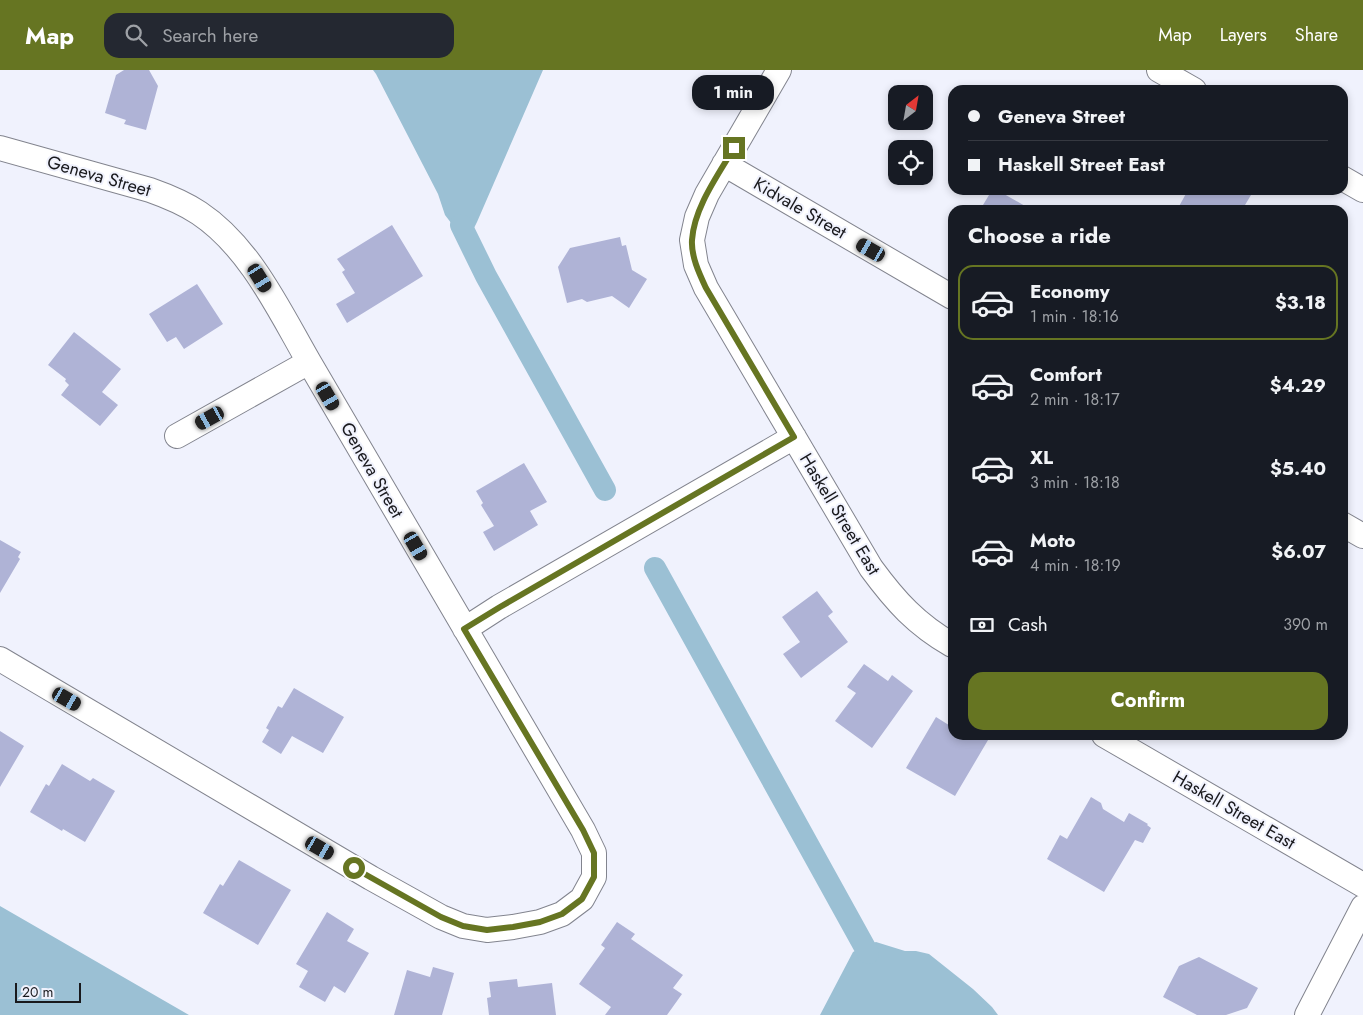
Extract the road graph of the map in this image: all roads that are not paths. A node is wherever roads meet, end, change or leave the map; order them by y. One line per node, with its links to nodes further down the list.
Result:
1 (779, 70): 5 (street, Haskell Street East)
2 (1159, 70): 3 (street)
3 (1185, 85)
4 (0, 148): 9 (street, Geneva Street)
5 (724, 164): 8 (street, Kidvale Street); 11 (street, Haskell Street East)
6 (1348, 181): 7 (street)
7 (1363, 190)
8 (948, 295)
9 (309, 362): 10 (street); 14 (street, Geneva Street)
10 (177, 436)
11 (794, 437): 14 (street); 15 (street, Haskell Street East)
12 (1348, 527): 13 (street)
13 (1363, 536)
14 (464, 629): 16 (street, Geneva Street)
15 (948, 643)
16 (0, 659)
17 (1113, 740): 18 (street, Haskell Street East)
18 (1363, 885)
19 (1363, 906): 20 (street)
20 (1307, 1015)

